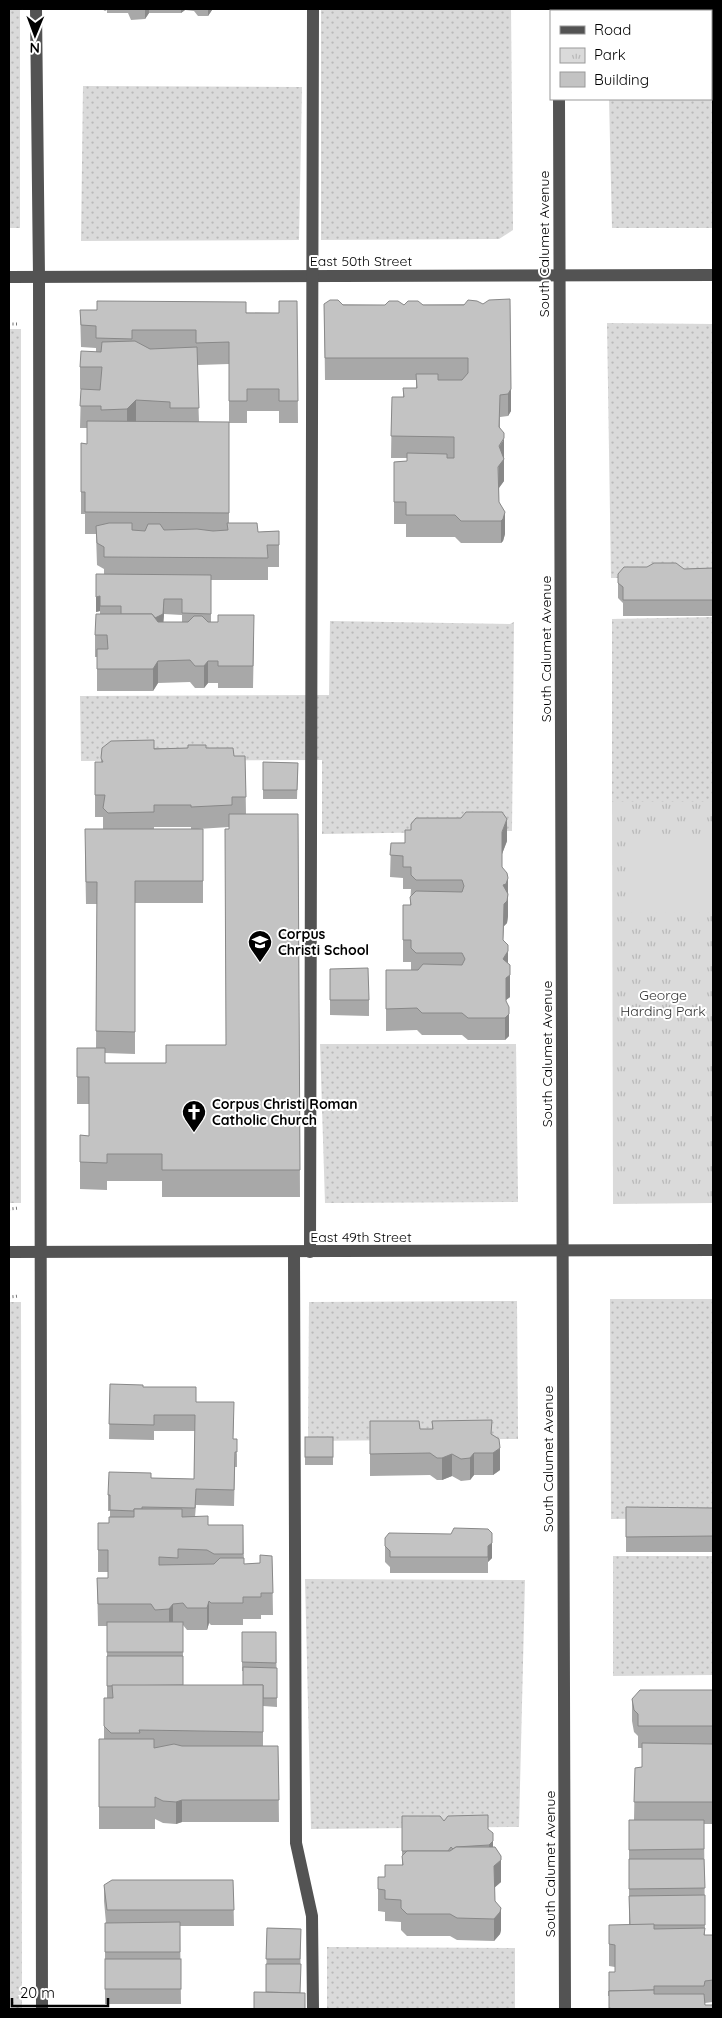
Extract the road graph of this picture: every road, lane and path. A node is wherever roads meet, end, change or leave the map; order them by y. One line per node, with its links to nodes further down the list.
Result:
1 (36, 9): 8 (street)
2 (313, 9): 5 (street)
3 (559, 100): 6 (street, South Calumet Avenue)
4 (713, 275): 6 (street, East 50th Street)
5 (312, 276): 6 (street, East 50th Street); 8 (street, East 50th Street); 14 (street)
6 (559, 276): 10 (street, South Calumet Avenue)
7 (9, 277): 8 (street, East 50th Street)
8 (40, 277): 12 (street)
9 (713, 1250): 10 (street, East 49th Street)
10 (563, 1251): 14 (street, East 49th Street); 19 (street, South Calumet Avenue)
11 (9, 1252): 12 (street, East 49th Street)
12 (42, 1252): 13 (street, East 49th Street); 17 (street)
13 (294, 1252): 14 (street, East 49th Street); 18 (street)
14 (310, 1252)
15 (9, 1296): 16 (path)
16 (22, 1296)
17 (42, 2009)
18 (313, 2009)
19 (565, 2009)

